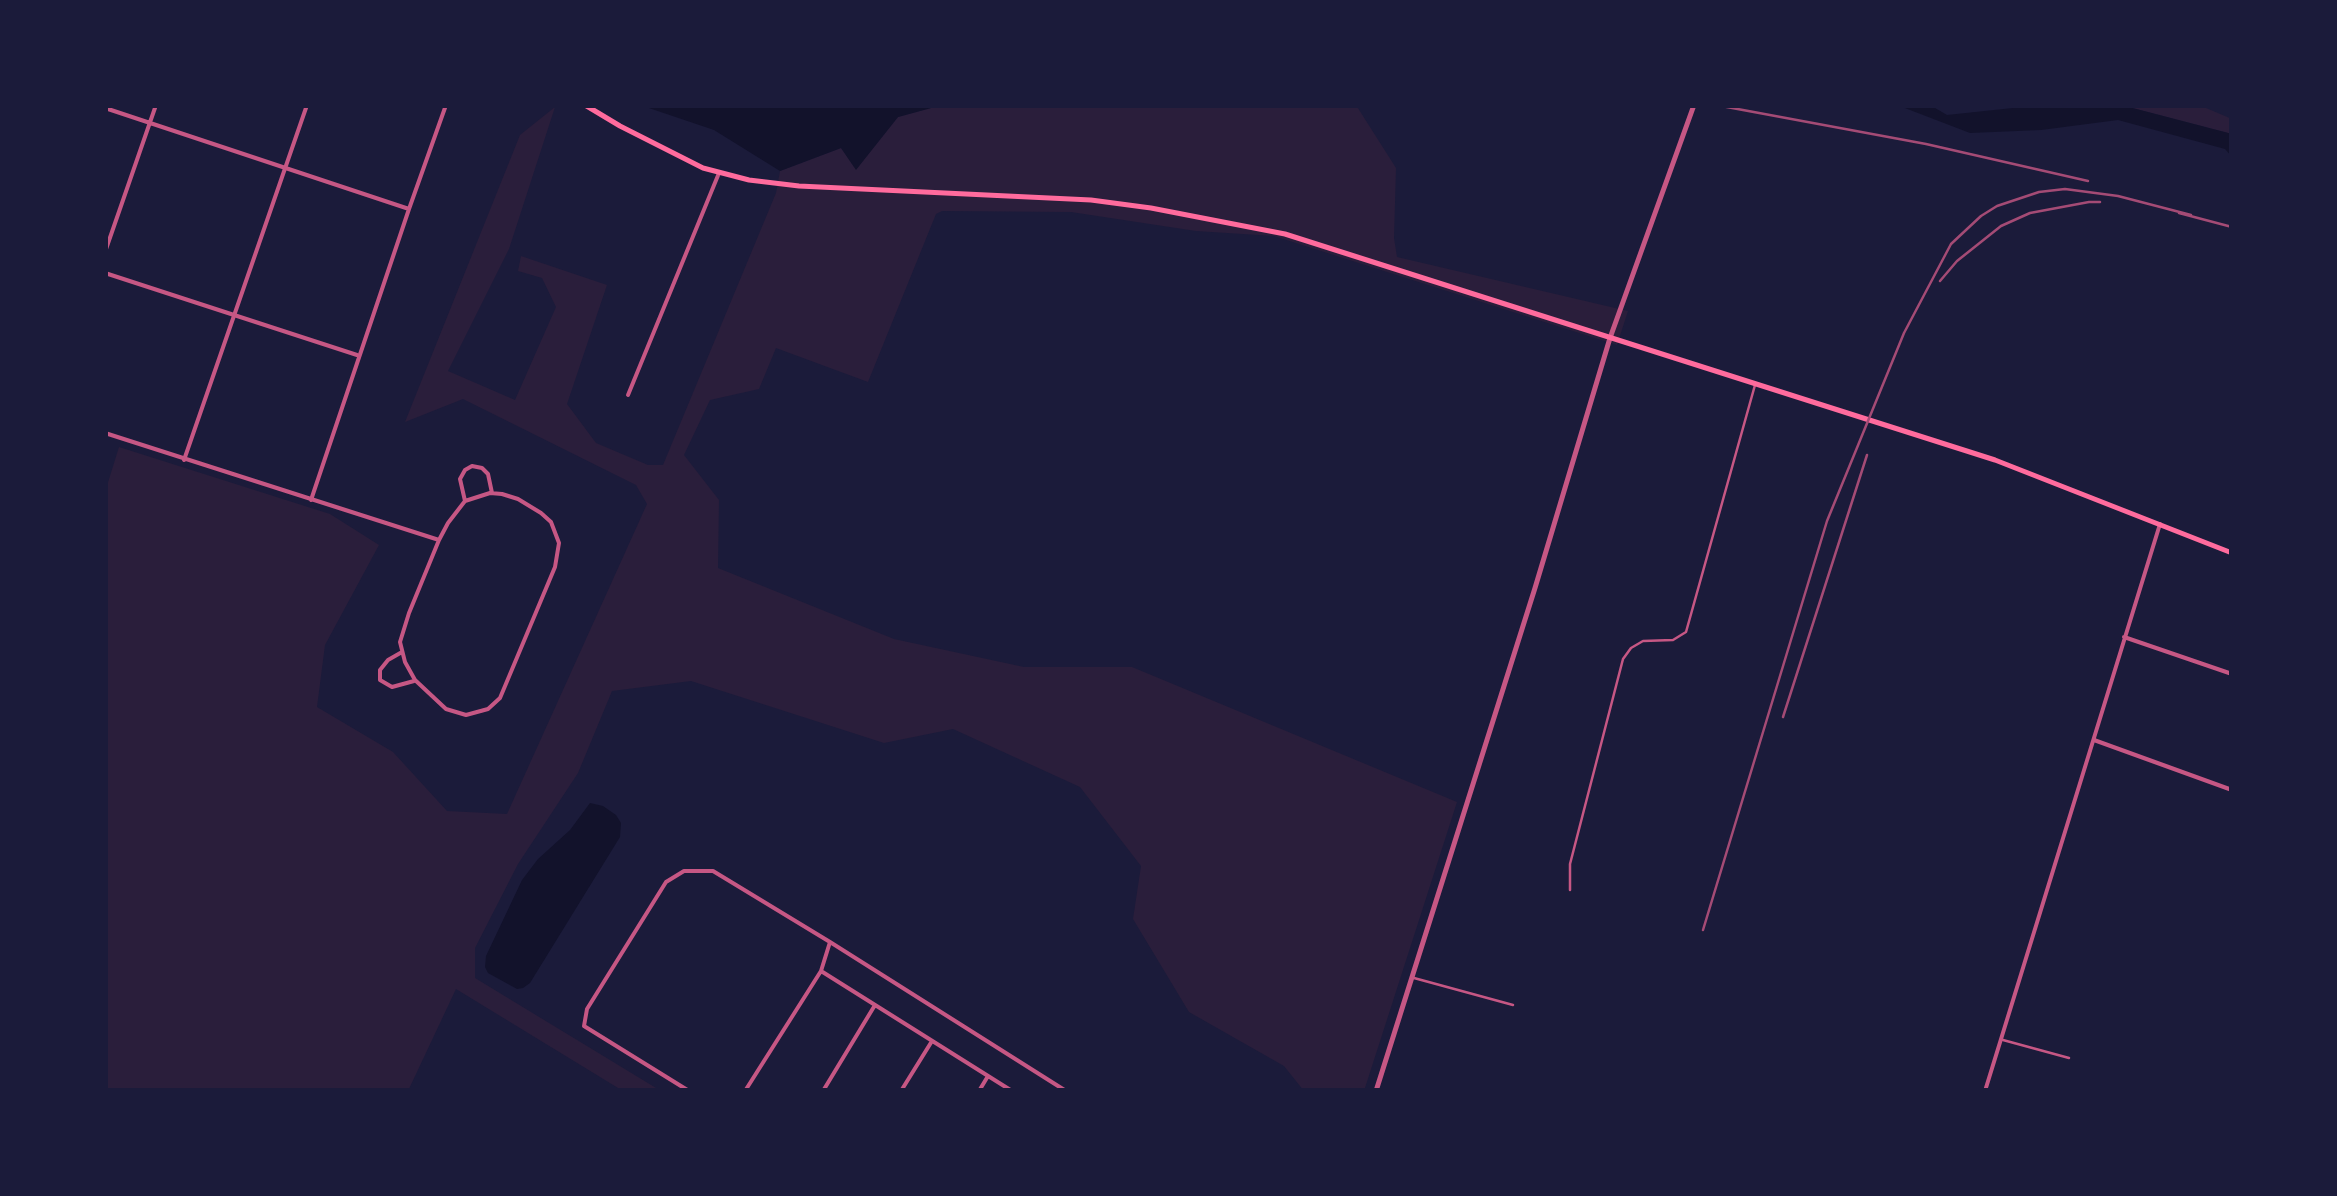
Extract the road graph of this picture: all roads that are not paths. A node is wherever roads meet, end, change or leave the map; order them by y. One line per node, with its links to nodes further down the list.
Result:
1 (156, 105): 7 (street)
2 (306, 105): 8 (street)
3 (446, 105): 10 (street)
4 (585, 105): 9 (main road)
5 (1694, 105): 14 (street)
6 (105, 108): 7 (street)
7 (150, 123): 8 (street); 11 (street)
8 (285, 168): 10 (street); 13 (street)
9 (720, 174): 14 (main road); 17 (street)
10 (408, 210): 15 (street)
11 (105, 252)
12 (105, 273): 13 (street)
13 (233, 315): 15 (street); 19 (street)
14 (1610, 338): 16 (main road); 35 (street)
15 (359, 356): 21 (street)
16 (1755, 384): 23 (main road); 32 (lane)
17 (628, 396)
18 (105, 433): 19 (street)
19 (184, 460): 21 (street)
20 (492, 493): 22 (street); 22 (street); 29 (street)
21 (311, 500): 24 (street)
22 (465, 500): 24 (street)
23 (2160, 524): 25 (main road); 26 (street)
24 (438, 540): 27 (street)
25 (2232, 553)
26 (2124, 637): 28 (street); 30 (street)
27 (402, 652): 29 (street); 29 (street)
28 (2232, 674)
29 (415, 680)
30 (2094, 740): 31 (street); 38 (street)
31 (2232, 790)
32 (1570, 890)
33 (830, 942): 34 (street); 43 (street); 48 (street)
34 (820, 971): 37 (street); 42 (street)
35 (1413, 977): 36 (lane); 49 (street)
36 (1513, 1004)
37 (875, 1005): 39 (street); 44 (street)
38 (2002, 1039): 40 (lane); 50 (street)
39 (932, 1041): 41 (street); 45 (street)
40 (2068, 1058)
41 (988, 1076): 46 (street); 47 (street)
42 (749, 1090)
43 (689, 1091)
44 (822, 1091)
45 (901, 1091)
46 (979, 1091)
47 (1012, 1091)
48 (1066, 1091)
49 (1376, 1091)
50 (1985, 1091)

